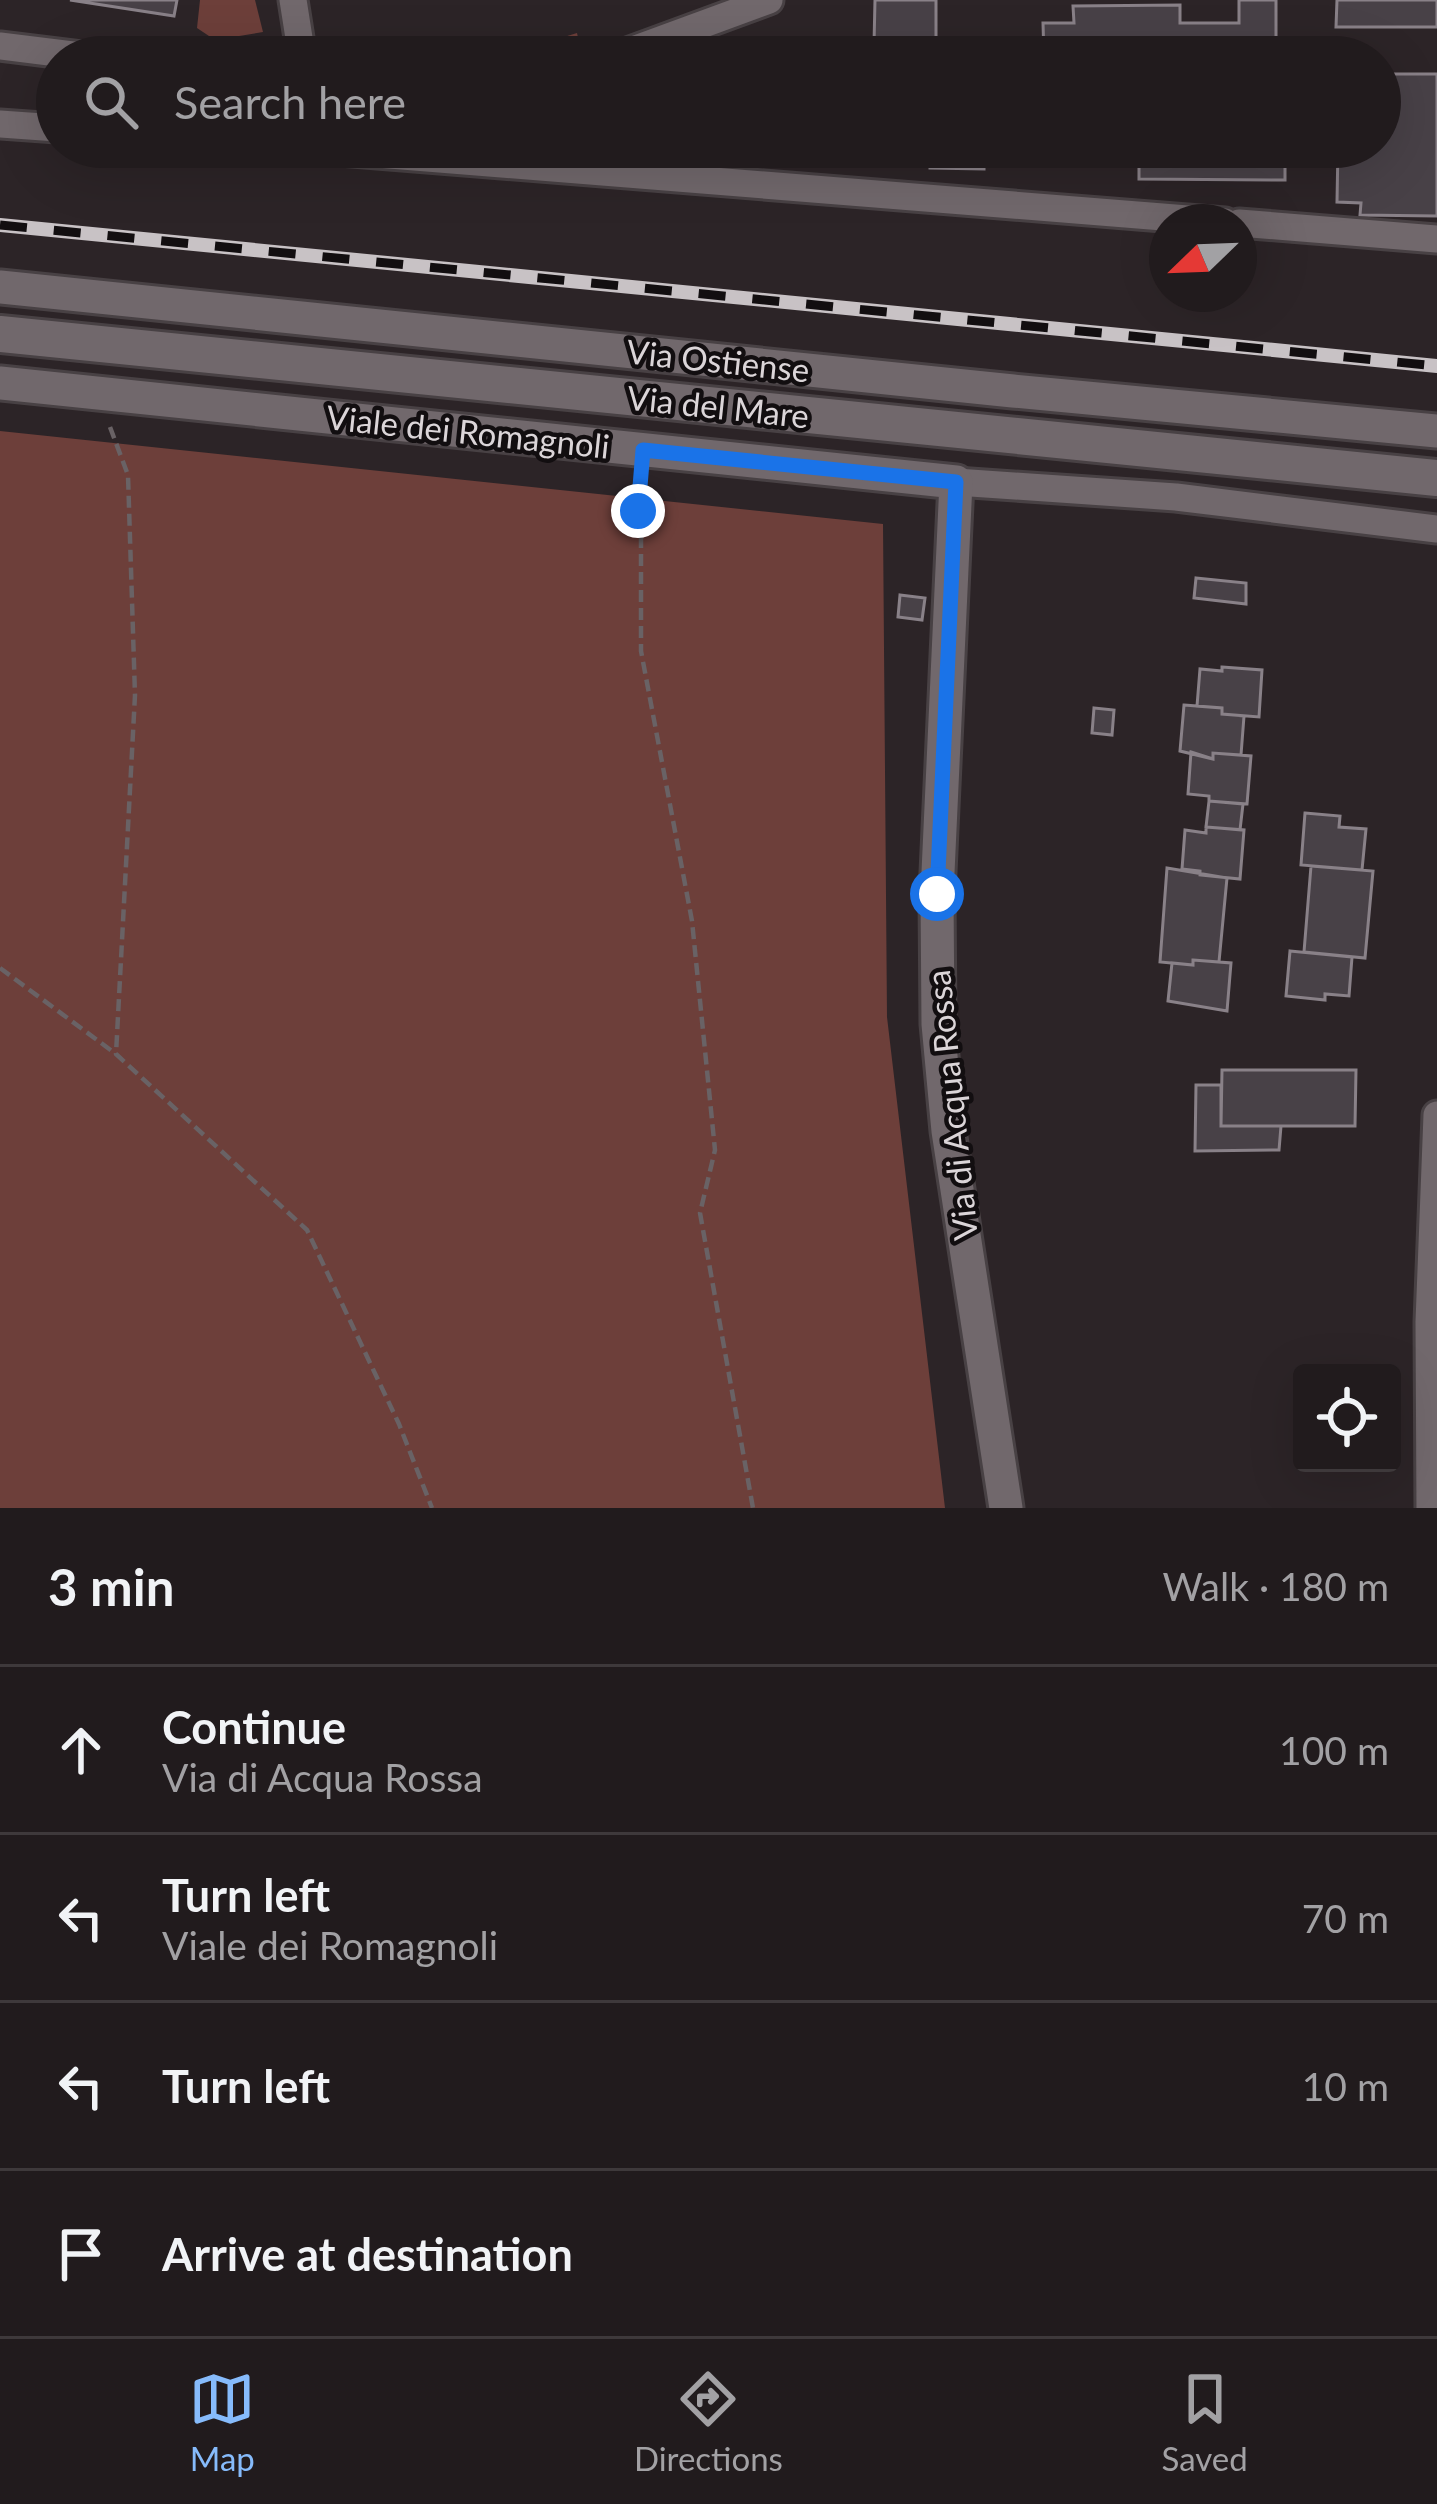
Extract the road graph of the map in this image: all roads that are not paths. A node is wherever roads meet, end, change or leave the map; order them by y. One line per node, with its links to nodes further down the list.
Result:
1 (293, 0): 3 (street)
2 (769, 0): 4 (street)
3 (299, 36)
4 (671, 36)
5 (0, 46): 6 (street)
6 (36, 50)
7 (0, 124): 8 (street)
8 (36, 127)
9 (638, 168): 10 (street)
10 (1149, 215)
11 (1257, 224): 12 (street)
12 (1437, 239)
13 (0, 286): 16 (street, Via Ostiense)
14 (0, 334): 17 (main road, Via del Mare)
15 (0, 383): 18 (street, Viale dei Romagnoli)
16 (1437, 431)
17 (1437, 478)
18 (956, 482): 19 (street, Viale dei Romagnoli); 22 (street, Via di Acqua Rossa)
19 (1437, 529)
20 (1437, 1114): 21 (street)
21 (1435, 1176): 23 (street)
22 (1006, 1508)
23 (1430, 1508)

